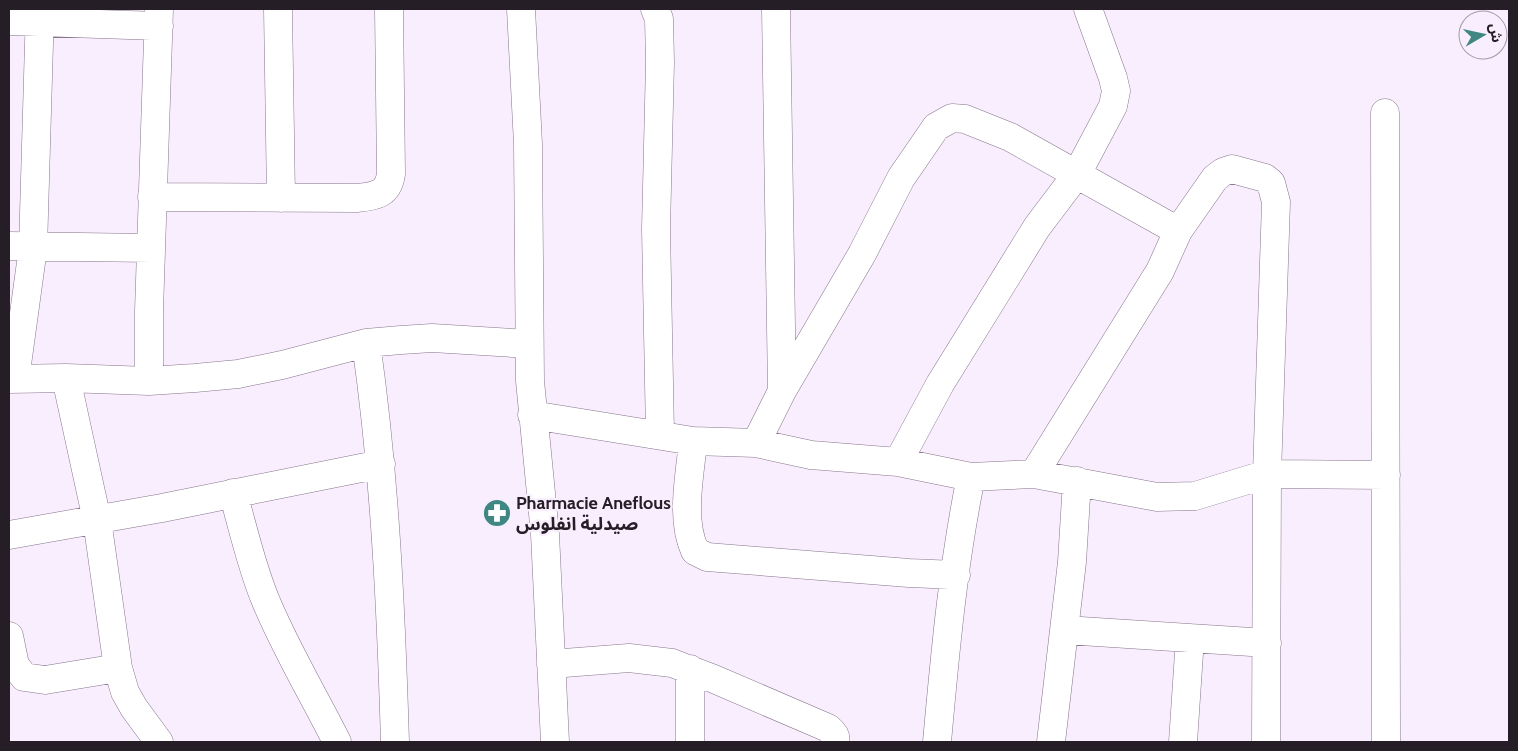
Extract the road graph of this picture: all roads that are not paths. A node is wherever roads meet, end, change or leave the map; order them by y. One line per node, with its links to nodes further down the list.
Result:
1 (278, 9): 13 (street)
2 (389, 9): 13 (street)
3 (521, 9): 18 (street)
4 (655, 9): 24 (street)
5 (776, 9): 22 (street)
6 (1088, 9): 11 (street)
7 (40, 15): 8 (street); 9 (street); 15 (street)
8 (159, 17): 12 (street)
9 (9, 21)
10 (1385, 113): 31 (street)
11 (1077, 174): 14 (street); 22 (street); 27 (street)
12 (152, 197): 13 (street); 16 (street)
13 (281, 198)
14 (1178, 231): 29 (street); 30 (street)
15 (21, 247): 16 (street); 20 (street)
16 (151, 248): 21 (street)
17 (366, 343): 18 (street); 21 (street); 28 (street)
18 (529, 344): 23 (street)
19 (66, 378): 20 (street); 21 (street); 35 (street)
20 (12, 379)
21 (149, 381)
22 (782, 391): 26 (street)
23 (532, 415): 24 (street); 42 (street)
24 (660, 434): 25 (street)
25 (693, 441): 26 (street); 37 (street)
26 (756, 443): 27 (street)
27 (898, 462): 32 (street)
28 (381, 464): 34 (street); 47 (street)
29 (1034, 474): 32 (street); 33 (street)
30 (1267, 474): 31 (street); 33 (street); 41 (street)
31 (1386, 475): 55 (street)
32 (971, 477): 37 (street)
33 (1077, 481): 38 (street)
34 (233, 493): 35 (street); 46 (street)
35 (97, 520): 36 (street); 43 (street)
36 (9, 535)
37 (956, 575): 51 (street)
38 (1065, 630): 40 (street); 52 (street)
39 (9, 636): 43 (street)
40 (1190, 638): 41 (street); 53 (street)
41 (1267, 643): 54 (street)
42 (551, 664): 44 (street); 48 (street)
43 (118, 668): 45 (street)
44 (690, 669): 49 (street); 50 (street)
45 (159, 742)
46 (337, 742)
47 (395, 742)
48 (555, 742)
49 (690, 742)
50 (835, 742)
51 (937, 742)
52 (1051, 742)
53 (1183, 742)
54 (1266, 742)
55 (1386, 742)

